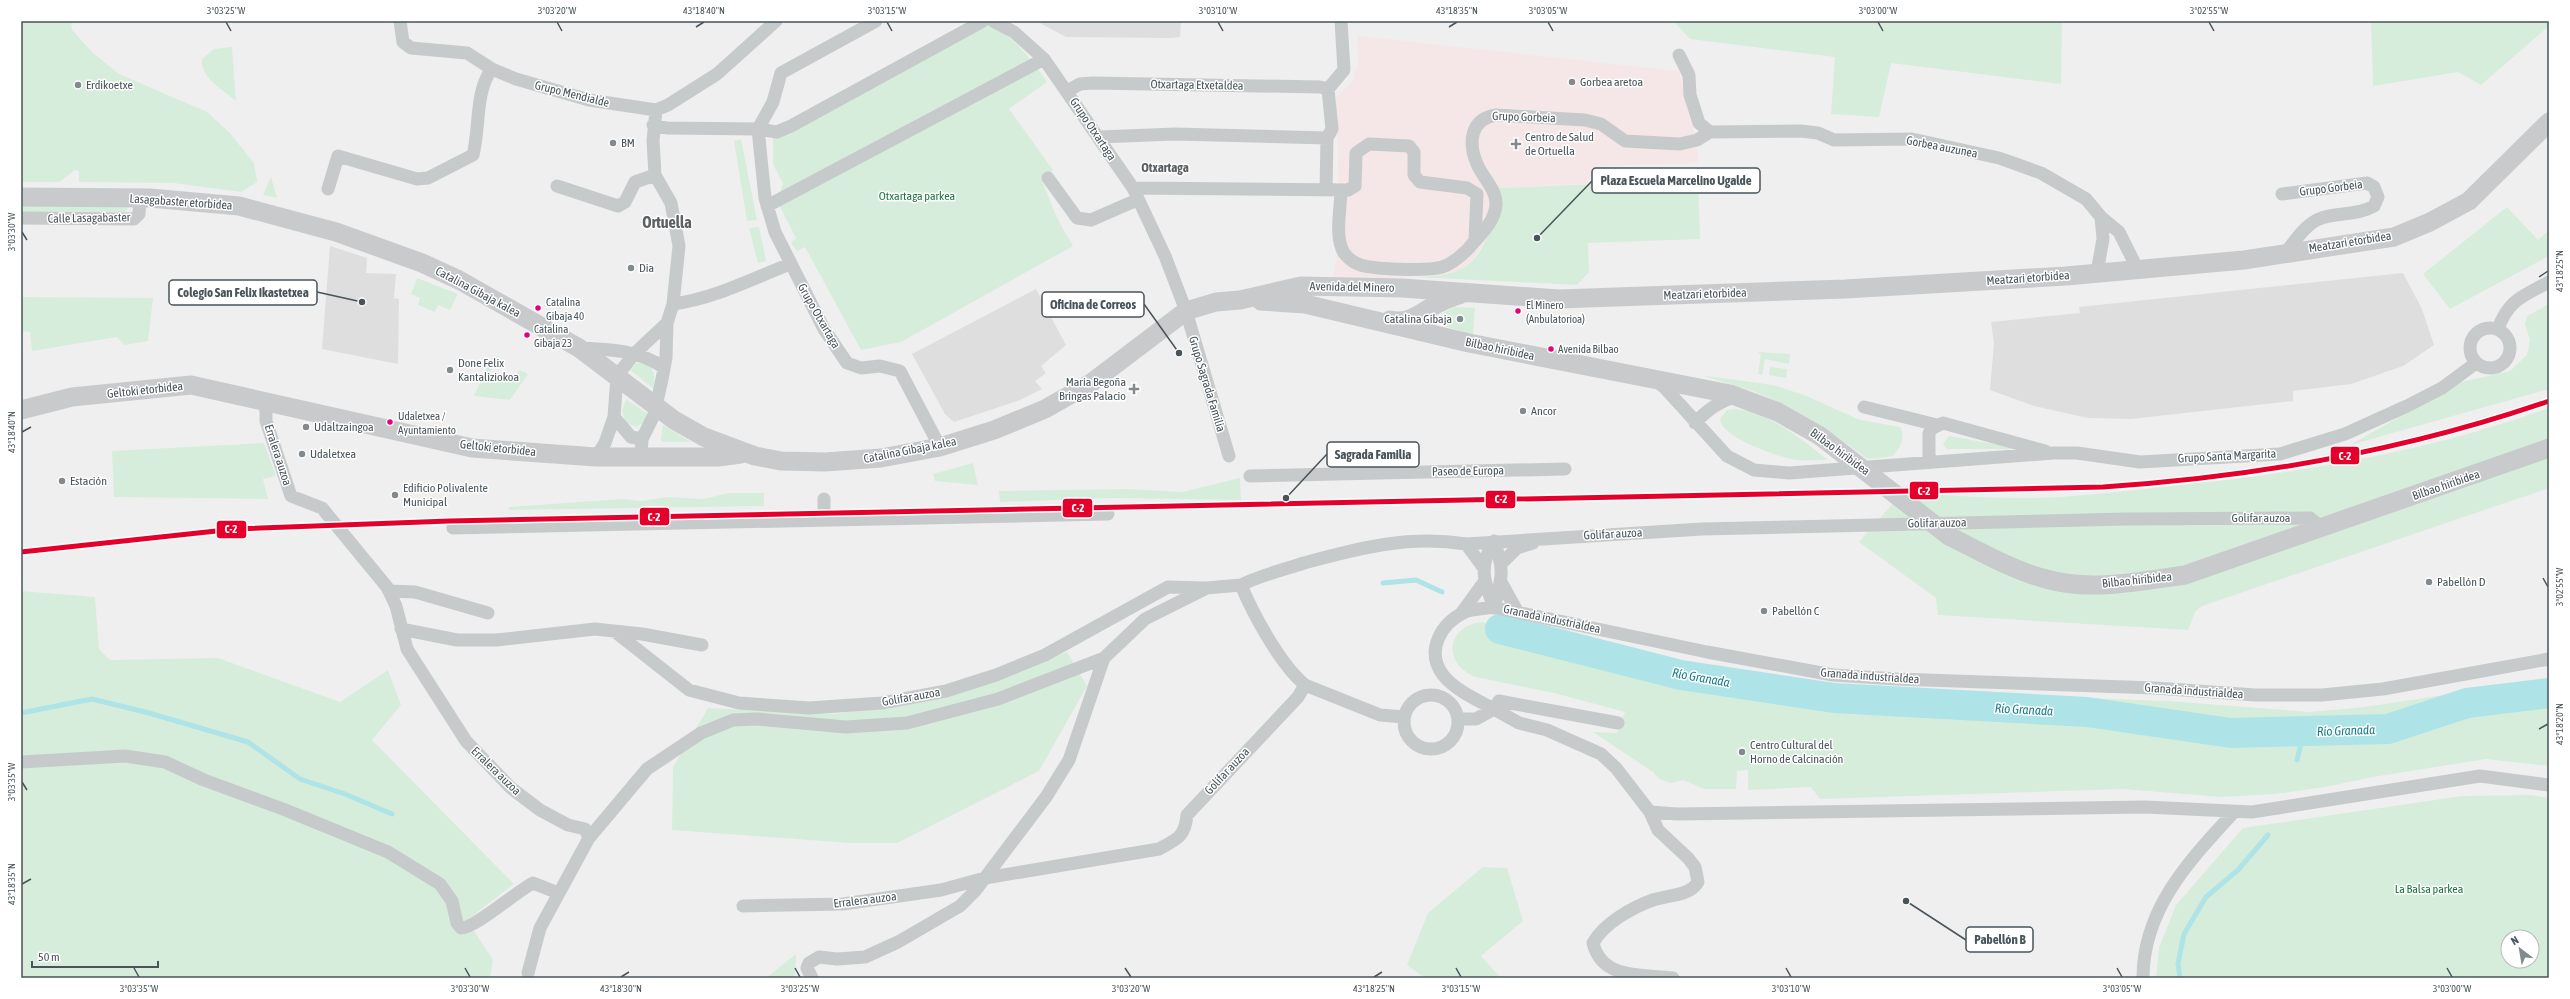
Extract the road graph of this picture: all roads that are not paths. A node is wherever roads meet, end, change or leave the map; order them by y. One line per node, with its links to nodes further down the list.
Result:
1 (400, 21): 9 (street, Grupo Mendialde)
2 (776, 21): 12 (street)
3 (876, 21): 15 (street)
4 (983, 21): 15 (street)
5 (993, 21): 8 (street, Grupo Otxartaga)
6 (1341, 21): 10 (street)
7 (1679, 55): 16 (street)
8 (1044, 59): 11 (street, Grupo Otxartaga); 30 (street)
9 (492, 68): 12 (street, Grupo Mendialde); 23 (street)
10 (1328, 89): 11 (street, Otxartaga Etxetaldea); 18 (street)
11 (1067, 91): 17 (street, Grupo Otxartaga)
12 (656, 110): 14 (street)
13 (2549, 122): 34 (street, Meatzari etorbidea)
14 (653, 125): 15 (street); 20 (street)
15 (758, 129): 30 (street, Grupo Otxartaga)
16 (1710, 132): 19 (street, Gorbea auzunea); 32 (street, Gorbea auzunea)
17 (1099, 137): 18 (street); 26 (street, Grupo Otxartaga)
18 (1327, 138): 24 (street)
19 (1625, 141): 33 (street, Grupo Gorbeia)
20 (655, 175): 22 (street); 45 (street)
21 (1048, 178): 26 (street)
22 (557, 186)
23 (328, 189)
24 (1326, 190): 25 (street); 26 (street)
25 (1341, 190): 33 (street); 37 (street)
26 (1135, 194): 46 (street, Grupo Otxartaga)
27 (2282, 194): 34 (street, Grupo Gorbeia)
28 (21, 197): 29 (street, Lasagabaster etorbidea)
29 (140, 198): 31 (street, Calle Lasagabaster); 35 (street, Lasagabaster etorbidea)
30 (767, 206): 36 (street, Grupo Otxartaga)
31 (21, 218)
32 (2101, 218): 38 (street, Gorbea auzunea); 39 (street)
33 (1475, 239): 37 (street, Grupo Gorbeia)
34 (2286, 252): 38 (street, Meatzari etorbidea)
35 (405, 257): 51 (street, Catalina Gibaja kalea)
36 (790, 264): 45 (street); 65 (street, Grupo Otxartaga)
37 (1400, 268): 41 (street)
38 (2136, 268): 39 (street, Meatzari etorbidea)
39 (2097, 272): 42 (street, Meatzari etorbidea)
40 (2549, 282): 49 (street)
41 (1402, 288): 42 (street, Avenida del Minero); 43 (street, Avenida del Minero); 48 (street)
42 (1466, 292): 44 (street)
43 (1240, 300): 46 (street, Catalina Gibaja kalea); 48 (street, Bilbao hiribidea)
44 (1438, 303): 48 (street); 50 (street)
45 (673, 304): 47 (street)
46 (1186, 312): 65 (street, Catalina Gibaja kalea); 70 (street, Grupo Sagrada Familia)
47 (667, 323): 52 (street); 54 (street)
48 (1404, 325): 50 (street, Bilbao hiribidea)
49 (2498, 329): 53 (street); 53 (street)
50 (1438, 335): 56 (street, Bilbao hiribidea)
51 (579, 348): 52 (street); 55 (street, Catalina Gibaja kalea)
52 (634, 354): 54 (street); 55 (street)
53 (2476, 363): 68 (street, Grupo Santa Margarita)
54 (664, 368): 59 (street)
55 (617, 376): 59 (street, Catalina Gibaja kalea); 62 (street)
56 (1653, 379): 57 (street, Bilbao hiribidea); 63 (street)
57 (1736, 396): 63 (street); 78 (street, Bilbao hiribidea, bridge)
58 (266, 401): 61 (street, Geltoki etorbidea); 71 (street, Geltoki etorbidea); 89 (street, Erralera auzoa)
59 (657, 406): 66 (street); 69 (street, Catalina Gibaja kalea)
60 (1864, 407): 64 (street, Grupo Santa Margarita)
61 (21, 410)
62 (614, 417): 66 (street); 71 (street)
63 (1695, 423): 72 (street, Grupo Santa Margarita)
64 (1937, 425): 68 (street, Grupo Santa Margarita); 72 (street)
65 (940, 447): 69 (street, Catalina Gibaja kalea)
66 (641, 448): 69 (street, Geltoki etorbidea); 71 (street, Geltoki etorbidea)
67 (2549, 448): 78 (street, Bilbao hiribidea)
68 (2054, 453): 72 (street, Grupo Santa Margarita)
69 (743, 454)
70 (1229, 456)
71 (596, 457)
72 (1929, 462)
73 (1565, 469): 74 (street, Paseo de Europa)
74 (1250, 476)
75 (824, 499): 77 (street)
76 (1108, 514): 77 (street)
77 (824, 519): 79 (street)
78 (2321, 527): 80 (street, Golifar auzoa)
79 (453, 528)
80 (1550, 537): 81 (street, Golifar auzoa); 83 (street, Golifar auzoa)
81 (1494, 541): 82 (street, Golifar auzoa); 83 (street); 84 (street)
82 (1466, 544): 84 (street); 87 (street, Golifar auzoa)
83 (1502, 563): 86 (street)
84 (1483, 567): 85 (street)
85 (1484, 582): 90 (street); 93 (street)
86 (1501, 582): 90 (street); 91 (street)
87 (1241, 585): 88 (street, Golifar auzoa); 99 (street)
88 (1206, 588): 95 (street, Golifar auzoa); 97 (street, Golifar auzoa)
89 (389, 590): 92 (street); 94 (street, Erralera auzoa)
90 (1494, 608): 91 (street, Granada industrialdea); 93 (street, Granada industrialdea)
91 (1517, 611): 98 (street, Granada industrialdea)
92 (488, 613)
93 (1459, 616): 100 (street, Granada industrialdea)
94 (401, 629): 95 (street); 108 (street, Erralera auzoa)
95 (614, 631): 96 (street)
96 (702, 645)
97 (1104, 658): 108 (street, Golifar auzoa); 109 (street, Golifar auzoa)
98 (2549, 659)
99 (1305, 685): 101 (street); 109 (street, Golifar auzoa)
100 (1494, 709): 102 (street); 103 (street); 106 (street)
101 (1404, 717): 102 (street); 102 (street)
102 (1459, 719)
103 (1618, 723)
104 (21, 762): 110 (street)
105 (2549, 785): 107 (street)
106 (1650, 812): 107 (street); 114 (street)
107 (2232, 813): 115 (street)
108 (589, 838): 110 (street)
109 (985, 878): 111 (street, Erralera auzoa); 113 (street, Golifar auzoa)
110 (558, 893): 112 (street)
111 (743, 906)
112 (528, 973)
113 (812, 978)
114 (1672, 978)
115 (2143, 978)

